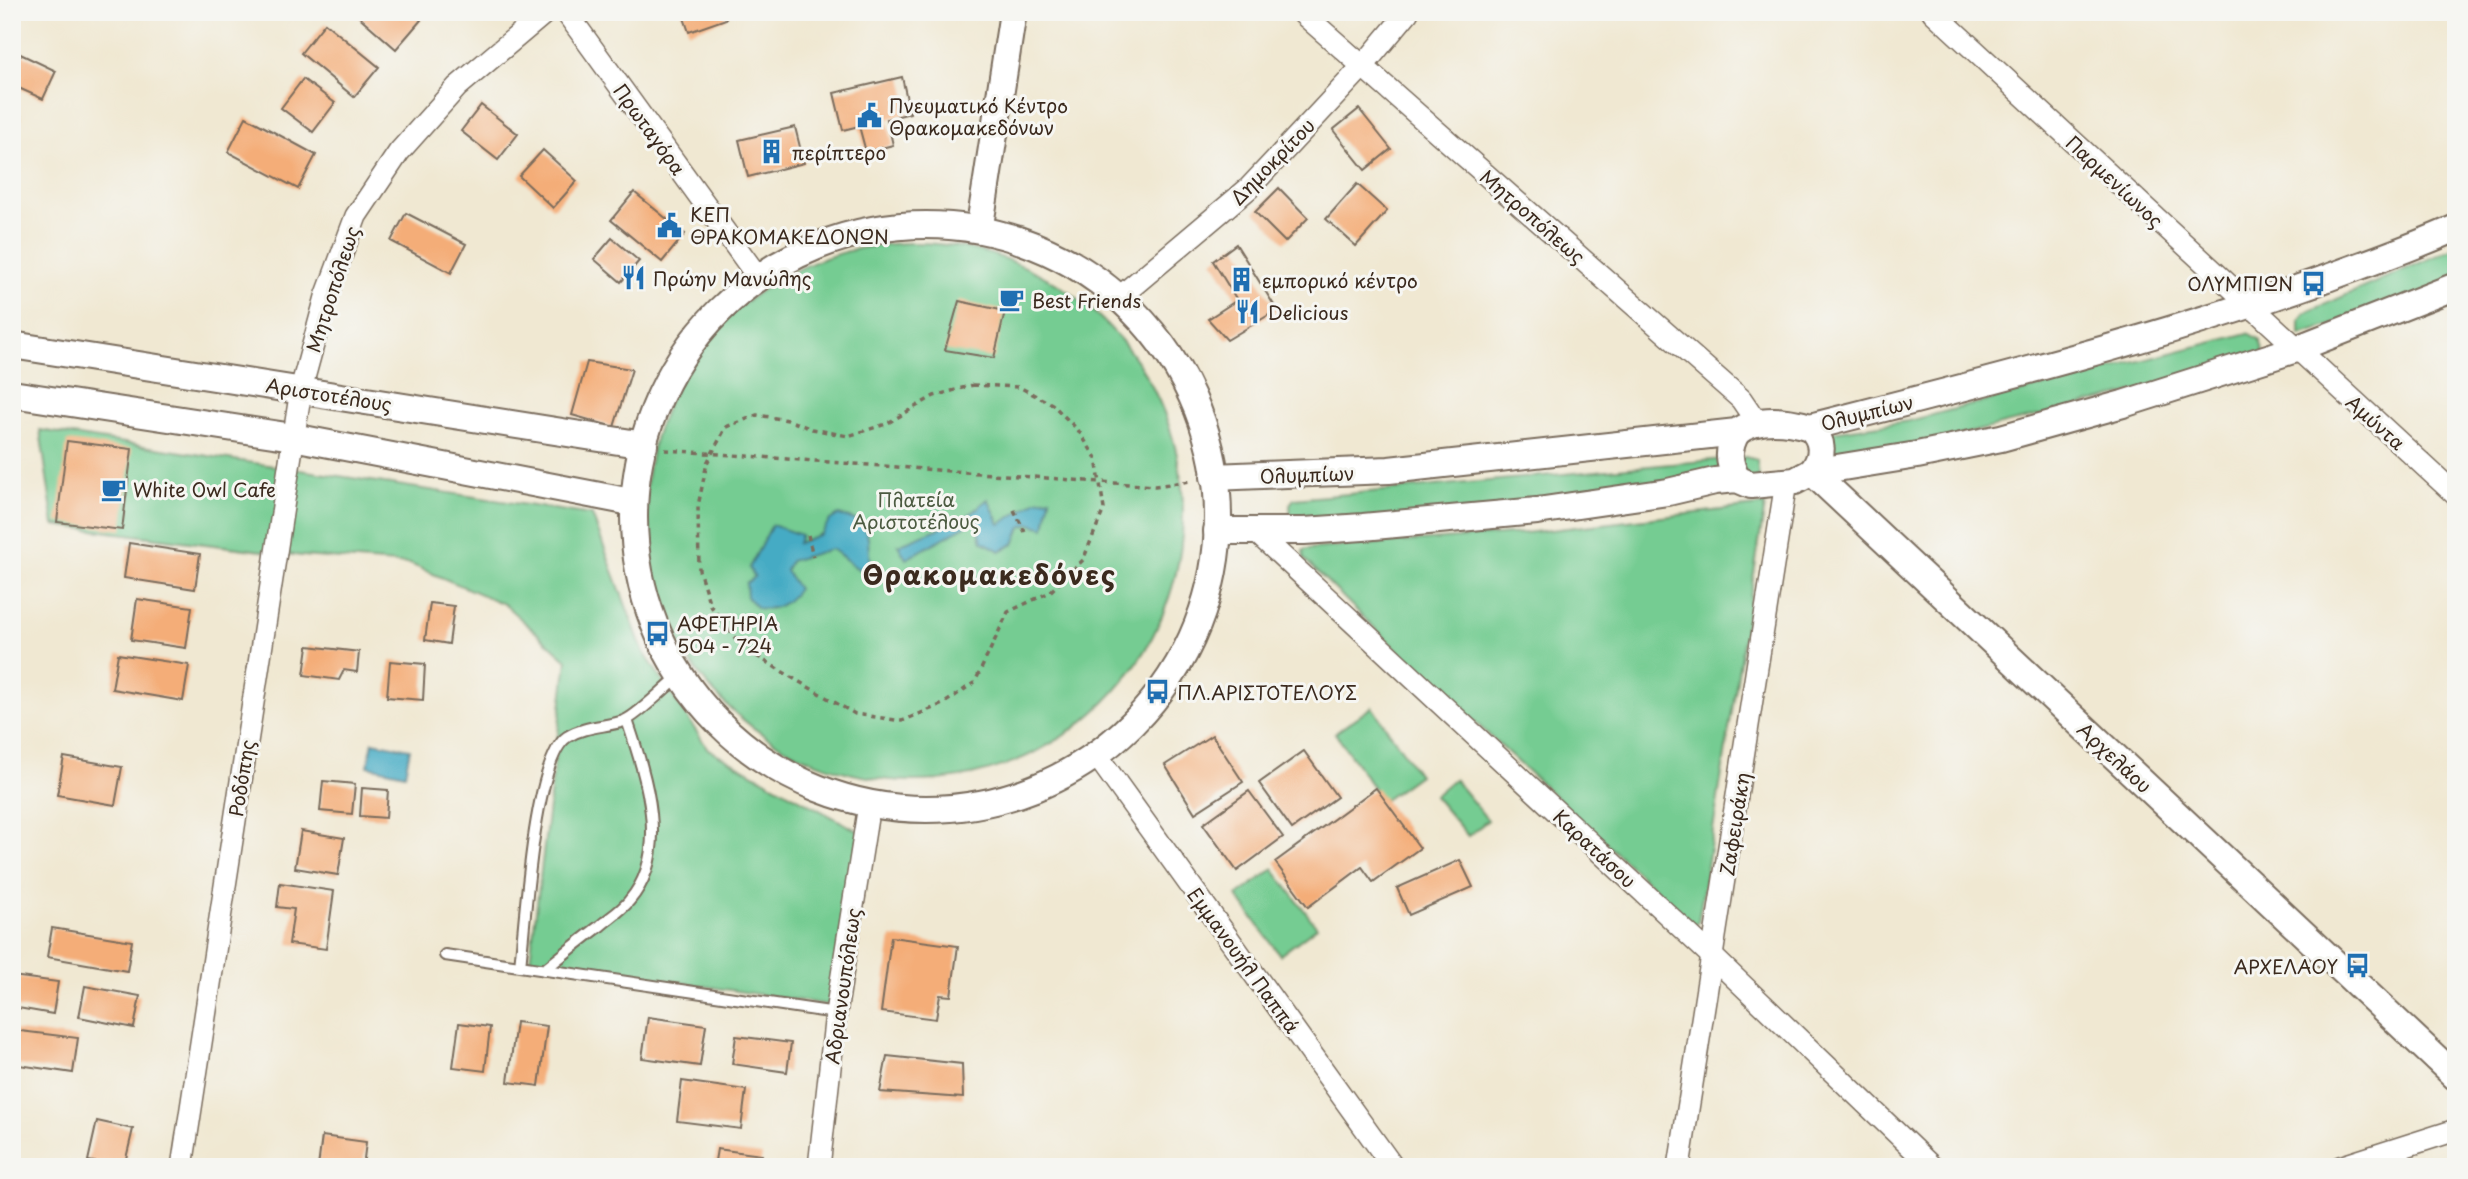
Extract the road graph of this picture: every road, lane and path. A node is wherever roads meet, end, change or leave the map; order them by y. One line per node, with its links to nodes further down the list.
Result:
1 (546, 12): 16 (street, Μητροπόλεως)
2 (566, 12): 10 (street, Πρωταγόρα)
3 (1013, 12): 8 (street)
4 (1301, 12): 7 (street, Μητροπόλεως)
5 (1408, 12): 7 (street, Δημοκρίτου)
6 (1933, 12): 13 (street, Παρμενίωνος)
7 (1363, 66): 12 (street, Δημοκρίτου); 19 (street, Μητροπόλεως)
8 (980, 225): 10 (street); 12 (street)
9 (2456, 228): 13 (street, Ολυμπίων)
10 (760, 280): 21 (street)
11 (2456, 286): 15 (street)
12 (1122, 295): 24 (street)
13 (2249, 306): 15 (street, Παρμενίωνος); 18 (street, Ολυμπίων)
14 (12, 345): 16 (street, Αριστοτέλους)
15 (2296, 349): 23 (street); 28 (street, Αμύντα)
16 (300, 389): 20 (street, Ροδόπης); 21 (street, Αριστοτέλους)
17 (12, 394): 20 (street)
18 (1810, 427): 19 (street, Ολυμπίων); 23 (street)
19 (1747, 428): 24 (street, Ολυμπίων); 25 (street)
20 (293, 437): 29 (street); 47 (street, Ροδόπης)
21 (655, 447): 22 (path); 29 (street)
22 (713, 452): 26 (path); 26 (path); 26 (path)
23 (1812, 472): 27 (street); 45 (street, Αρχελάου)
24 (1214, 477): 26 (path); 31 (street)
25 (1737, 478): 27 (street); 32 (street)
26 (1100, 482)
27 (1786, 482): 41 (street, Ζαφειράκη)
28 (2456, 495)
29 (631, 502): 36 (street)
30 (1014, 510): 33 (path)
31 (1217, 531): 32 (street); 38 (street)
32 (1255, 531): 41 (street, Καρατάσου)
33 (1026, 532)
34 (808, 535): 35 (path)
35 (813, 557)
36 (678, 677): 37 (lane); 39 (street)
37 (627, 720): 42 (lane); 43 (lane)
38 (1096, 754): 39 (street); 49 (street, Εμμανουήλ Παππά)
39 (869, 805): 44 (street, Αδριανουπόλεως)
40 (445, 955): 42 (lane)
41 (1713, 957): 50 (street, Ζαφειράκη); 51 (street, Καρατάσου)
42 (520, 966): 43 (lane)
43 (544, 970): 44 (lane)
44 (836, 1013): 48 (street, Αδριανουπόλεως)
45 (2456, 1077)
46 (2456, 1130): 52 (street)
47 (182, 1167)
48 (819, 1167)
49 (1393, 1167)
50 (1679, 1167)
51 (1932, 1167)
52 (2340, 1167)

